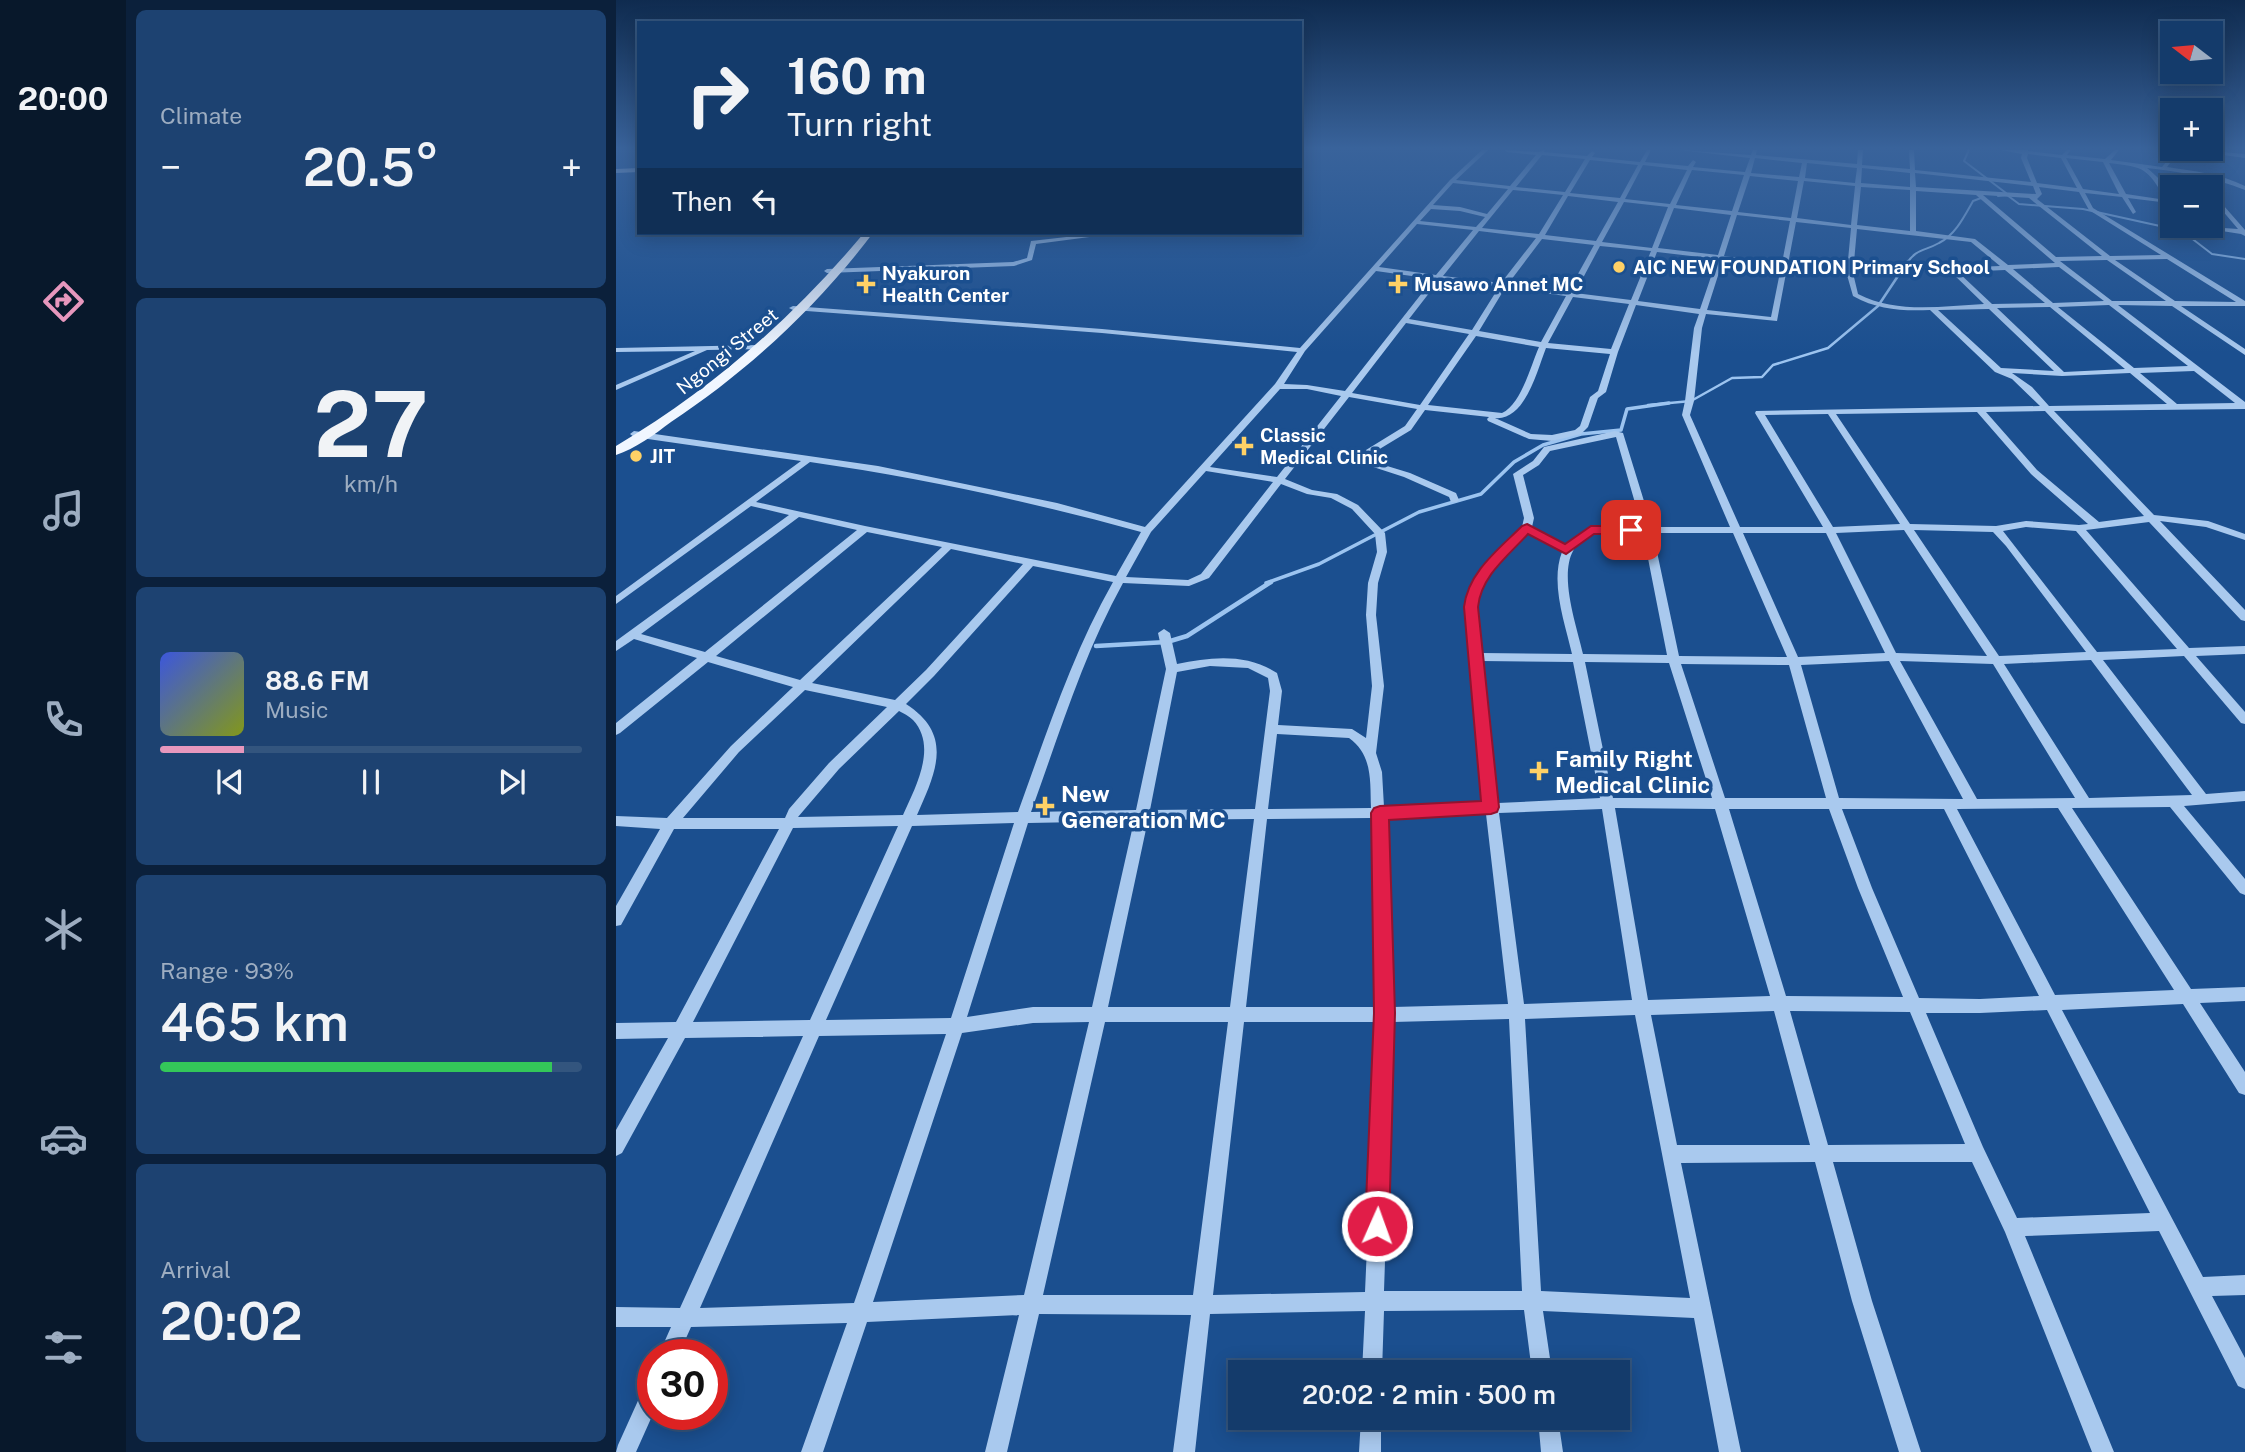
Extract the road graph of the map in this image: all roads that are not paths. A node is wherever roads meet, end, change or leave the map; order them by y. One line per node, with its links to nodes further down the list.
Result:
1 (1421, 218): 15 (street)
2 (1488, 218): 17 (street)
3 (1552, 218): 24 (street)
4 (1610, 218): 25 (street)
5 (1668, 218): 26 (street)
6 (1733, 218): 28 (street)
7 (1775, 218): 14 (street)
8 (1856, 218): 16 (street)
9 (1913, 218): 19 (street)
10 (2006, 218): 30 (street)
11 (2057, 218): 29 (street)
12 (2105, 218): 27 (street)
13 (2232, 218): 20 (street)
14 (1794, 220): 16 (street); 32 (street)
15 (1417, 222): 17 (street); 34 (street)
16 (1855, 227): 19 (street); 35 (street)
17 (1478, 229): 24 (street); 36 (street)
18 (2223, 229): 20 (street)
19 (1913, 232): 33 (street)
20 (2244, 232)
21 (858, 235): 31 (main road)
22 (867, 235): 31 (main road)
23 (1098, 235): 31 (street)
24 (1541, 236): 25 (street); 37 (street)
25 (1596, 243): 26 (street); 38 (street)
26 (1655, 251): 28 (street); 39 (street)
27 (2165, 257): 29 (street); 42 (street)
28 (1720, 258): 32 (street); 47 (street)
29 (2108, 258): 30 (street); 41 (street)
30 (2058, 262): 33 (street); 40 (street)
31 (837, 266): 45 (main road, Ngongi Street)
32 (1785, 266): 35 (street); 47 (street)
33 (2011, 268): 43 (street); 44 (street)
34 (1376, 269): 36 (street); 55 (street)
35 (1850, 274): 46 (street)
36 (1438, 277): 37 (street); 48 (street)
37 (1503, 286): 38 (street); 49 (street)
38 (1568, 294): 39 (street); 50 (street)
39 (1635, 303): 47 (street); 56 (street)
40 (2113, 303): 41 (street); 43 (street); 59 (street)
41 (2175, 303): 42 (street); 57 (street)
42 (2245, 304)
43 (2051, 305): 44 (street); 61 (street)
44 (1990, 306): 46 (street); 62 (street)
45 (799, 307): 51 (main road, Ngongi Street); 55 (street)
46 (1932, 308): 60 (street)
47 (1703, 312): 90 (street)
48 (1406, 321): 49 (street); 65 (street)
49 (1474, 333): 50 (street); 68 (street)
50 (1543, 345): 56 (street); 72 (street)
51 (755, 347): 52 (street); 73 (main road, Ngongi Street)
52 (707, 348): 53 (street); 64 (street)
53 (633, 349): 54 (street); 58 (street)
54 (616, 350)
55 (1302, 350): 63 (street)
56 (1614, 352): 72 (street)
57 (2245, 353)
58 (616, 358)
59 (2197, 368): 61 (street); 66 (street)
60 (1998, 370): 62 (street); 69 (street)
61 (2134, 371): 62 (street); 67 (street)
62 (2062, 374)
63 (1278, 386): 65 (street); 77 (street)
64 (616, 387)
65 (1347, 394): 68 (street); 78 (street)
66 (2244, 405): 67 (street)
67 (2175, 406): 69 (street)
68 (1420, 407): 72 (street); 79 (street)
69 (2049, 409): 70 (street); 82 (street)
70 (1980, 410): 71 (street); 83 (street)
71 (1830, 413): 84 (street); 91 (street)
72 (1479, 414)
73 (639, 435): 74 (main road, Ngongi Street); 75 (main road, Ngongi Street); 76 (street)
74 (616, 444)
75 (616, 451)
76 (810, 458): 80 (street); 92 (street)
77 (1202, 468): 78 (street); 92 (street)
78 (1279, 480): 97 (street); 119 (street)
79 (1454, 499)
80 (748, 503): 81 (street); 98 (street)
81 (798, 513): 87 (street); 101 (street)
82 (2149, 518): 83 (street); 93 (street); 99 (street)
83 (2097, 526): 85 (street)
84 (1908, 527): 89 (street); 91 (street); 111 (street)
85 (2079, 527): 89 (street); 104 (street)
86 (1527, 528): 88 (street); 95 (street); 107 (street)
87 (865, 529): 94 (street); 105 (street)
88 (1648, 529): 90 (street); 95 (street); 110 (street)
89 (1996, 529): 106 (street)
90 (1736, 530): 91 (street); 112 (street)
91 (1830, 530): 109 (street)
92 (1147, 531): 97 (street)
93 (2245, 537)
94 (949, 546): 96 (street); 114 (street)
95 (1566, 550): 108 (street)
96 (1031, 562): 97 (street); 115 (street)
97 (1119, 580): 134 (street)
98 (616, 601)
99 (2245, 617)
100 (1164, 633): 113 (street)
101 (632, 635): 102 (street); 105 (street)
102 (616, 647)
103 (2245, 650): 104 (street)
104 (2185, 651): 106 (street); 116 (street)
105 (709, 656): 114 (street); 118 (street)
106 (2092, 656): 111 (street); 121 (street)
107 (1475, 657): 108 (street); 130 (street)
108 (1579, 657): 110 (street); 126 (street)
109 (1892, 657): 111 (street); 112 (street); 129 (street)
110 (1674, 660): 112 (street); 122 (street)
111 (1996, 660): 124 (street)
112 (1794, 661): 127 (street)
113 (1172, 669): 117 (street); 133 (street)
114 (801, 685): 115 (street); 138 (street)
115 (899, 705): 135 (street); 137 (street)
116 (2245, 720)
117 (1273, 729): 119 (street); 132 (street)
118 (616, 730)
119 (1371, 752): 131 (street)
120 (2245, 796): 121 (street)
121 (2202, 799): 125 (street)
122 (1720, 802): 126 (street); 127 (street); 143 (street)
123 (2061, 802): 124 (street); 129 (street); 142 (street)
124 (2085, 802): 125 (street)
125 (2173, 802): 139 (street)
126 (1608, 803): 130 (street); 145 (street)
127 (1834, 804): 128 (street); 146 (street)
128 (1948, 804): 129 (street); 144 (street)
129 (1973, 804)
130 (1491, 807): 131 (street); 147 (street)
131 (1380, 813): 132 (street); 148 (street)
132 (1262, 814): 133 (street); 150 (street)
133 (1142, 815): 134 (street); 149 (street)
134 (1023, 817): 135 (street); 151 (street)
135 (906, 820): 137 (street); 152 (street)
136 (616, 821): 138 (street)
137 (789, 823): 138 (street); 153 (street)
138 (670, 824): 140 (street)
139 (2245, 889)
140 (616, 920)
141 (2245, 994): 142 (street)
142 (2186, 996): 144 (street); 155 (street)
143 (1780, 1003): 145 (street); 146 (street); 159 (street)
144 (2050, 1004): 146 (street); 160 (street)
145 (1641, 1006): 147 (street); 158 (street)
146 (1917, 1006): 157 (street)
147 (1517, 1012): 148 (street); 165 (street)
148 (1384, 1013): 150 (street); 164 (street)
149 (1097, 1016): 150 (street); 151 (street); 166 (street)
150 (1236, 1016): 167 (street)
151 (956, 1026): 152 (street); 169 (street)
152 (815, 1029): 153 (street); 171 (street)
153 (681, 1030): 154 (street); 156 (street)
154 (616, 1031)
155 (2245, 1087)
156 (616, 1147)
157 (1977, 1153): 159 (street); 161 (street)
158 (1672, 1154): 159 (street); 168 (street)
159 (1821, 1154): 186 (street)
160 (2164, 1222): 161 (street); 163 (street)
161 (2012, 1227): 187 (street)
162 (2245, 1285): 163 (street)
163 (2197, 1287): 175 (street)
164 (1375, 1299): 165 (street); 167 (street); 173 (street)
165 (1532, 1299): 168 (street); 174 (street)
166 (1029, 1305): 167 (street); 169 (street); 181 (street)
167 (1202, 1305): 182 (street)
168 (1703, 1310): 185 (street)
169 (860, 1312): 171 (street); 180 (street)
170 (616, 1317): 171 (street)
171 (685, 1318): 172 (street)
172 (676, 1339)
173 (1372, 1360)
174 (1540, 1360)
175 (2245, 1379)
176 (637, 1425): 179 (street)
177 (1371, 1430): 183 (street)
178 (1549, 1430): 184 (street)
179 (625, 1452)
180 (812, 1452)
181 (996, 1452)
182 (1184, 1452)
183 (1370, 1452)
184 (1552, 1452)
185 (1730, 1452)
186 (1910, 1452)
187 (2103, 1452)

